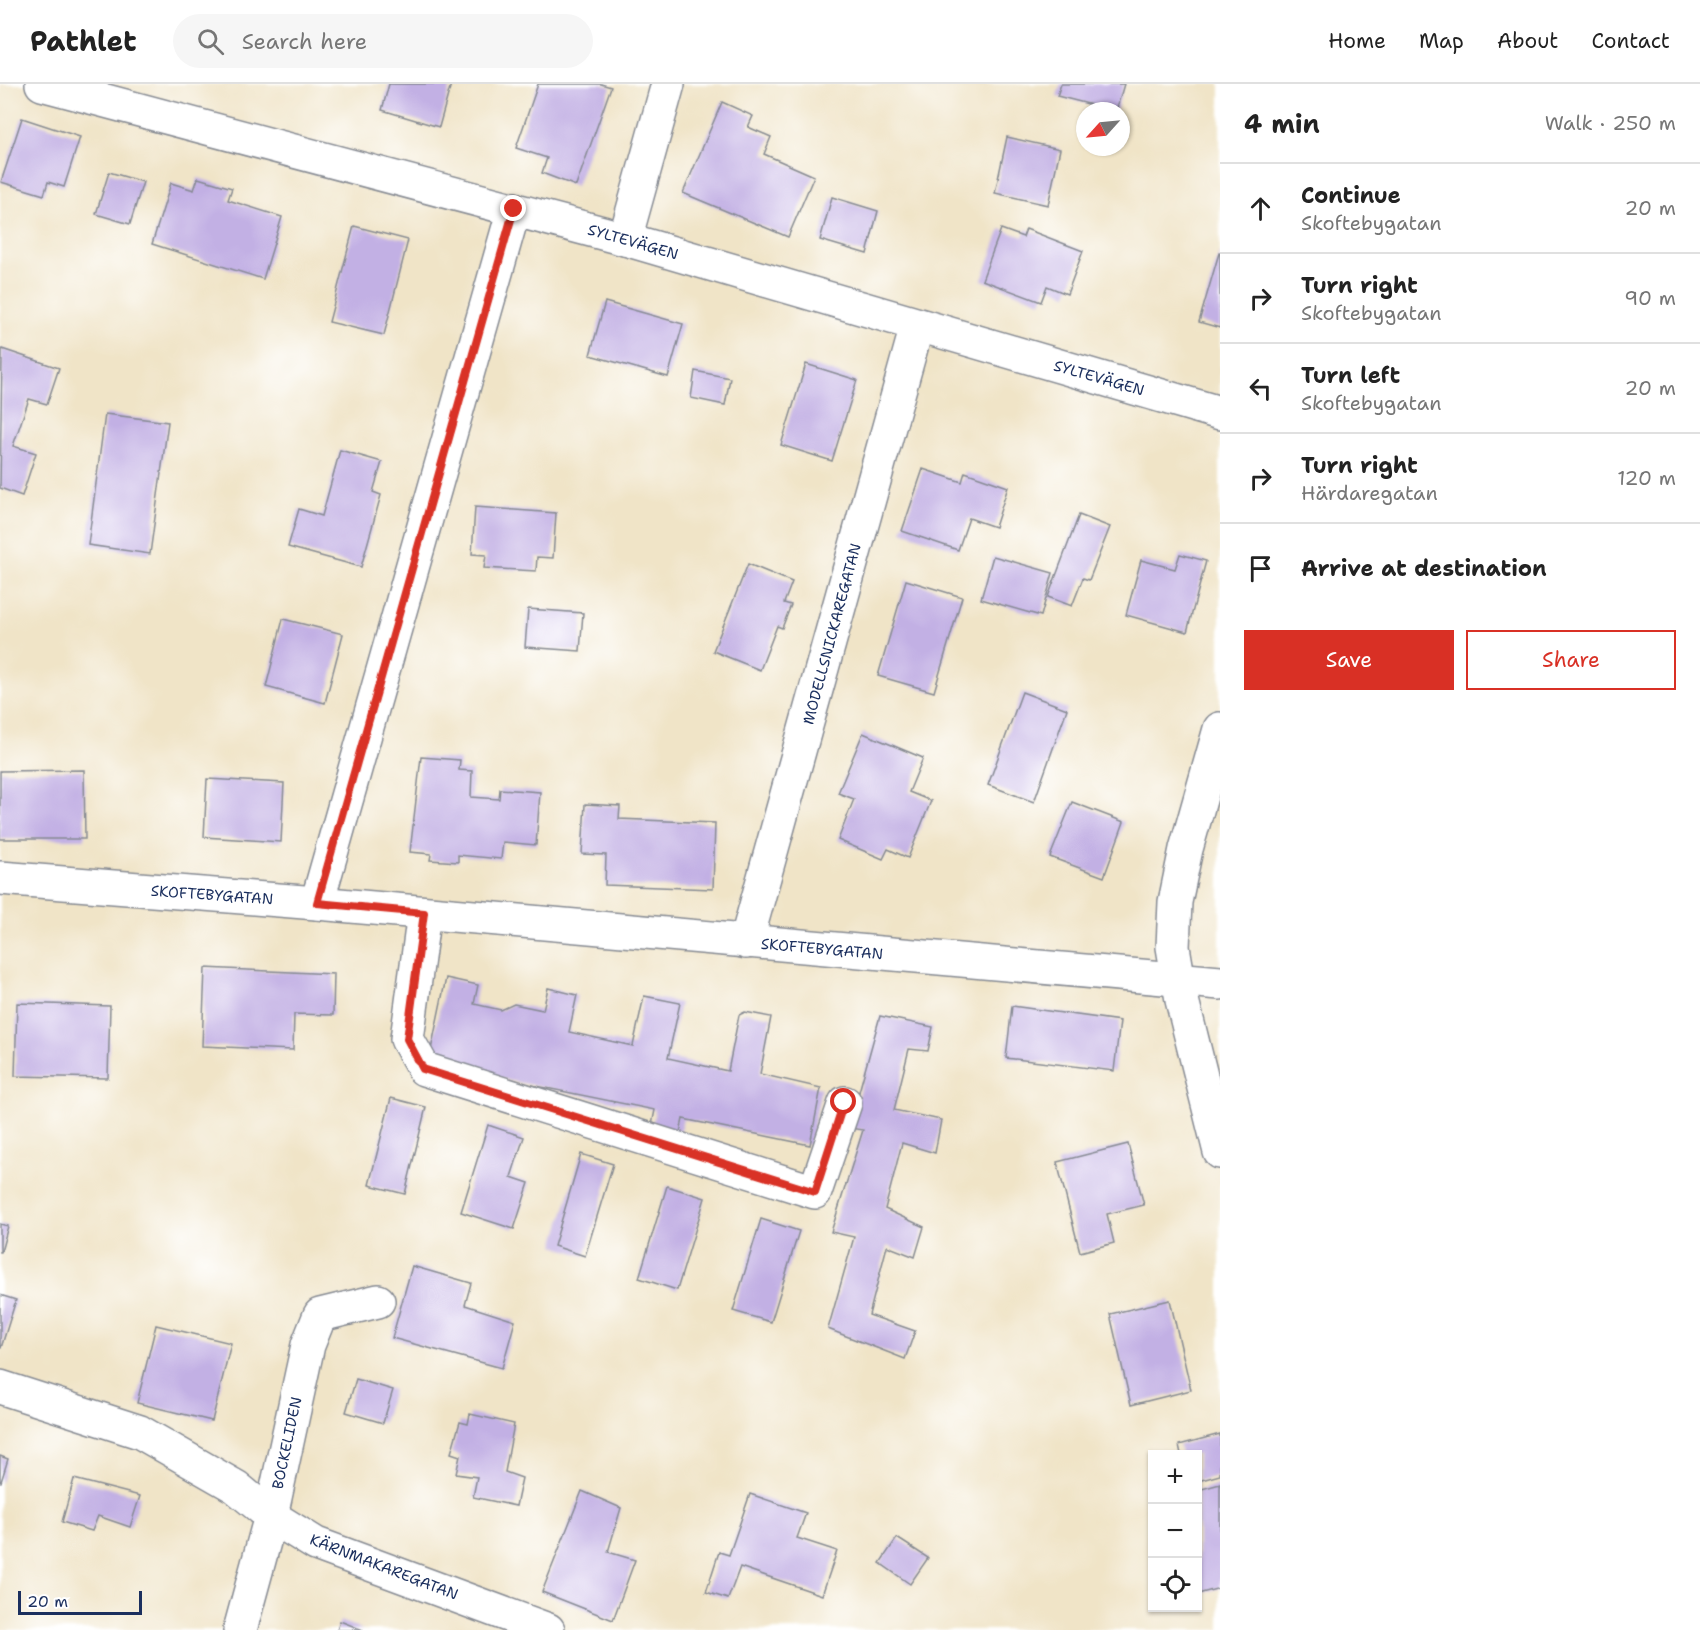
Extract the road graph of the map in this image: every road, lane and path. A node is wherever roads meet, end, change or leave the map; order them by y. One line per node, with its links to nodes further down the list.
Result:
1 (42, 84): 3 (street, SYLTEVÄGEN)
2 (668, 84): 4 (street)
3 (514, 209): 4 (street, SYLTEVÄGEN); 9 (street)
4 (625, 239): 5 (street, SYLTEVÄGEN)
5 (917, 326): 6 (street, SYLTEVÄGEN); 11 (street, MODELLSNICKAREGATAN)
6 (1220, 413)
7 (1220, 729): 12 (street)
8 (0, 878): 9 (street, SKOFTEBYGATAN)
9 (317, 903): 10 (street, SKOFTEBYGATAN)
10 (424, 913): 11 (street, SKOFTEBYGATAN); 14 (street)
11 (746, 942): 12 (street, SKOFTEBYGATAN)
12 (1179, 981): 13 (street, SKOFTEBYGATAN); 15 (street)
13 (1220, 983)
14 (844, 1102)
15 (1220, 1152)
16 (378, 1301): 18 (street, BOCKELIDEN)
17 (0, 1387): 18 (street, KÄRNMAKAREGATAN)
18 (271, 1516): 19 (street, BOCKELIDEN); 20 (street, KÄRNMAKAREGATAN)
19 (240, 1630)
20 (548, 1630)

